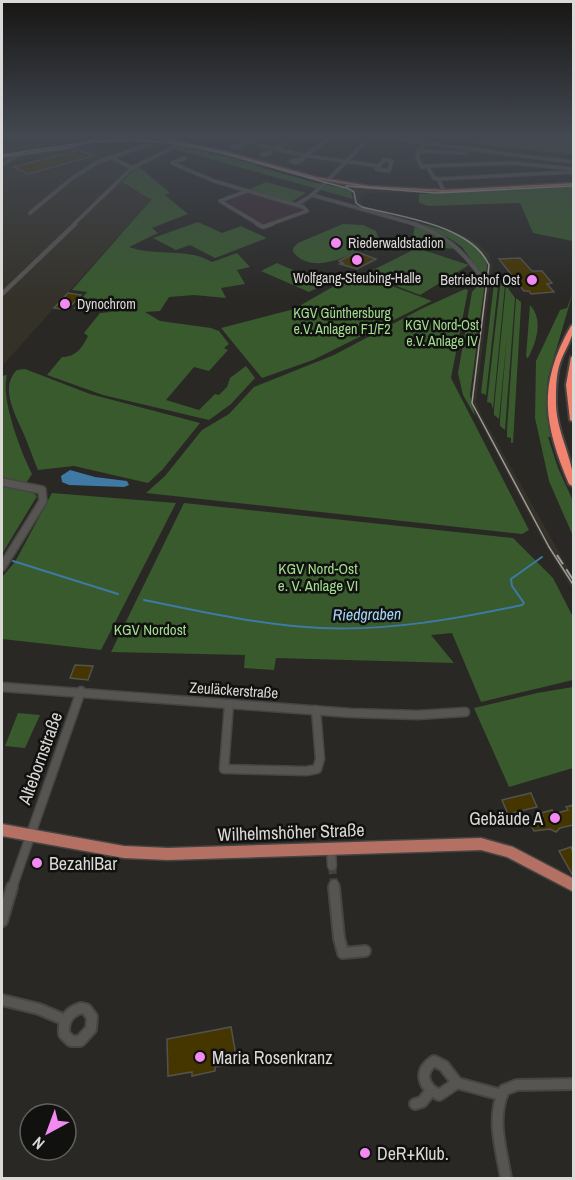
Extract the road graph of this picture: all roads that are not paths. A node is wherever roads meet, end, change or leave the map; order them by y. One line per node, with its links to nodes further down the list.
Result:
1 (55, 192): 8 (street)
2 (107, 192): 10 (street)
3 (244, 192): 7 (street)
4 (251, 192): 7 (street)
5 (315, 192): 6 (street)
6 (312, 195): 7 (street); 9 (street)
7 (296, 205)
8 (30, 213)
9 (474, 285)
10 (2, 294)
11 (573, 326): 16 (highway)
12 (573, 359): 13 (highway)
13 (573, 374): 14 (highway)
14 (573, 420)
15 (2, 482): 17 (street)
16 (573, 483)
17 (2, 567)
18 (2, 687): 19 (street, Zeuläckerstraße)
19 (81, 691): 20 (street, Zeuläckerstraße); 24 (street, Altebornstraße)
20 (230, 704): 21 (street, Zeuläckerstraße); 21 (street)
21 (316, 710): 22 (street, Zeuläckerstraße)
22 (465, 712)
23 (2, 830): 24 (main road, Wilhelmshöher Straße)
24 (29, 836): 25 (main road, Wilhelmshöher Straße); 29 (street, Altebornstraße)
25 (332, 849): 26 (street); 28 (main road, Wilhelmshöher Straße)
26 (333, 866)
27 (334, 884): 30 (street)
28 (573, 886)
29 (2, 921)
30 (365, 951)
31 (2, 1000): 32 (street)
32 (65, 1020)
33 (458, 1083): 35 (street); 35 (street); 36 (street)
34 (573, 1084): 36 (street)
35 (430, 1092): 37 (street)
36 (502, 1095): 38 (street)
37 (415, 1104)
38 (506, 1179)

